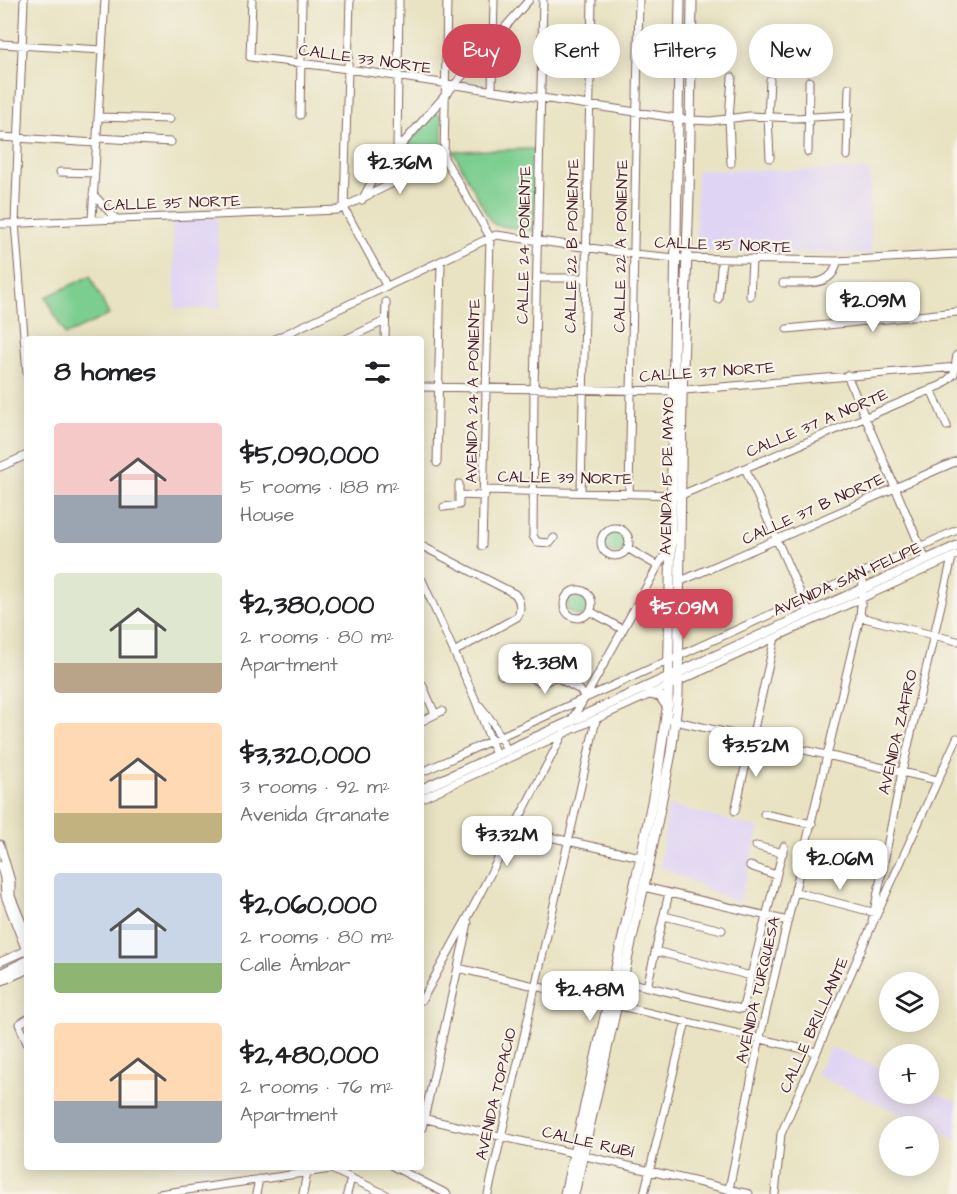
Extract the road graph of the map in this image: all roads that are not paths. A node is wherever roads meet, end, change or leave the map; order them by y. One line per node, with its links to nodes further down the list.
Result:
1 (24, 0): 18 (street)
2 (105, 0): 19 (street)
3 (252, 0): 20 (street, CALLE 33 NORTE)
4 (302, 0): 20 (street)
5 (350, 0): 21 (street)
6 (399, 0): 22 (street)
7 (447, 0): 28 (street)
8 (494, 0): 15 (street)
9 (529, 0): 16 (street)
10 (543, 0): 33 (street, CALLE 24 PONIENTE)
11 (592, 0): 34 (street, CALLE 22 B PONIENTE)
12 (639, 0): 35 (street, CALLE 22 A PONIENTE)
13 (680, 0): 39 (main road, AVENIDA 15 DE MAYO)
14 (692, 0): 44 (main road, AVENIDA 15 DE MAYO)
15 (493, 24)
16 (507, 24)
17 (0, 44): 18 (street)
18 (22, 45): 19 (street); 46 (street)
19 (102, 50): 38 (street)
20 (301, 63): 21 (street, CALLE 33 NORTE); 36 (street)
21 (348, 69): 22 (street, CALLE 33 NORTE); 59 (street)
22 (398, 76): 28 (street, CALLE 33 NORTE); 49 (street)
23 (461, 78): 29 (street)
24 (492, 78): 31 (street)
25 (732, 78): 43 (street)
26 (770, 80): 40 (street)
27 (809, 81): 41 (street)
28 (445, 83): 29 (street, CALLE 33 NORTE); 32 (street)
29 (455, 85): 31 (street, CALLE 33 NORTE); 32 (street)
30 (849, 88): 37 (street)
31 (492, 90): 33 (street, CALLE 33 NORTE)
32 (445, 96): 49 (street); 53 (street)
33 (541, 97): 34 (street, CALLE 33 NORTE); 65 (street, CALLE 24 PONIENTE)
34 (590, 104): 35 (street, CALLE 33 NORTE); 66 (street, CALLE 22 B PONIENTE)
35 (637, 111): 39 (street, CALLE 33 NORTE); 67 (street, CALLE 22 A PONIENTE)
36 (300, 115)
37 (849, 115): 41 (street, CALLE 33 NORTE); 51 (street)
38 (98, 117): 42 (street); 47 (street)
39 (677, 117): 44 (street, CALLE 33 NORTE); 69 (main road, AVENIDA 15 DE MAYO)
40 (768, 117): 41 (street, CALLE 33 NORTE); 43 (street, CALLE 33 NORTE); 52 (street)
41 (808, 117): 50 (street)
42 (170, 119)
43 (729, 119): 44 (street, CALLE 33 NORTE); 54 (street)
44 (689, 120): 69 (main road, AVENIDA 15 DE MAYO)
45 (0, 137): 46 (street)
46 (19, 138): 47 (street); 62 (street)
47 (97, 140): 48 (street); 56 (street)
48 (171, 142)
49 (397, 150): 58 (street)
50 (808, 152)
51 (847, 156)
52 (770, 158)
53 (444, 159): 58 (street, CALLE 35 NORTE); 64 (street)
54 (731, 163)
55 (60, 172): 56 (street)
56 (94, 173): 57 (street)
57 (93, 194): 60 (street); 61 (street)
58 (362, 200): 59 (street, CALLE 35 NORTE)
59 (344, 208): 60 (street, CALLE 35 NORTE); 77 (street)
60 (116, 219): 61 (street, CALLE 35 NORTE)
61 (92, 220): 62 (street, CALLE 35 NORTE)
62 (15, 223): 63 (street, CALLE 35 NORTE); 84 (street)
63 (0, 224)
64 (490, 237): 65 (street, CALLE 35 NORTE); 73 (street); 93 (street, AVENIDA 24 A PONIENTE)
65 (538, 240): 66 (street, CALLE 35 NORTE); 74 (street, CALLE 24 PONIENTE)
66 (586, 247): 67 (street, CALLE 35 NORTE); 75 (street, CALLE 22 B PONIENTE)
67 (634, 254): 69 (street, CALLE 35 NORTE); 97 (street, CALLE 22 A PONIENTE)
68 (957, 254): 72 (street, CALLE 35 NORTE)
69 (681, 258): 70 (street, CALLE 35 NORTE); 98 (main road, AVENIDA 15 DE MAYO)
70 (722, 259): 71 (street, CALLE 35 NORTE); 79 (street)
71 (752, 260): 72 (street, CALLE 35 NORTE); 78 (street)
72 (837, 261): 76 (street)
73 (441, 262): 77 (street); 92 (street)
74 (537, 278): 75 (street); 94 (street, CALLE 24 PONIENTE)
75 (585, 278): 96 (street, CALLE 22 B PONIENTE)
76 (783, 283)
77 (387, 287): 85 (street)
78 (750, 296)
79 (718, 298)
80 (386, 302): 82 (street)
81 (957, 312): 83 (street)
82 (385, 321): 86 (street); 87 (street)
83 (787, 329)
84 (24, 336)
85 (281, 336)
86 (361, 336)
87 (385, 336)
88 (957, 355): 89 (street)
89 (956, 367): 90 (street, CALLE 37 NORTE); 95 (street, CALLE 37 A NORTE)
90 (847, 375): 98 (street, CALLE 37 NORTE); 99 (street)
91 (424, 387): 92 (street, CALLE 37 NORTE)
92 (440, 387): 93 (street, CALLE 37 NORTE); 103 (street)
93 (487, 387): 94 (street, CALLE 37 NORTE); 110 (street, AVENIDA 24 A PONIENTE)
94 (534, 389): 96 (street, CALLE 37 NORTE); 108 (street, CALLE 24 PONIENTE)
95 (931, 389): 99 (street, CALLE 37 A NORTE); 100 (street)
96 (582, 390): 97 (street, CALLE 37 NORTE); 109 (street, CALLE 22 B PONIENTE)
97 (631, 390): 98 (street, CALLE 37 NORTE); 111 (street, CALLE 22 A PONIENTE)
98 (678, 391): 113 (main road, AVENIDA 15 DE MAYO); 114 (main road, AVENIDA 15 DE MAYO)
99 (865, 416): 105 (street, CALLE 37 A NORTE); 107 (street)
100 (947, 426)
101 (24, 456): 104 (street)
102 (957, 460): 107 (street, CALLE 37 B NORTE)
103 (437, 463)
104 (0, 467)
105 (745, 468): 114 (street, CALLE 37 A NORTE); 119 (street)
106 (459, 484): 112 (street)
107 (895, 487): 119 (street, CALLE 37 B NORTE); 126 (street)
108 (533, 492): 109 (street, CALLE 39 NORTE); 110 (street, CALLE 39 NORTE); 118 (street, CALLE 24 PONIENTE)
109 (581, 492): 111 (street, CALLE 39 NORTE)
110 (485, 493): 112 (street, CALLE 39 NORTE); 122 (street, AVENIDA 24 A PONIENTE)
111 (629, 493): 113 (street, CALLE 39 NORTE)
112 (459, 495): 115 (street)
113 (671, 495): 114 (street, CALLE 39 NORTE); 121 (main road, AVENIDA 15 DE MAYO)
114 (681, 495): 116 (main road, AVENIDA 15 DE MAYO)
115 (444, 507)
116 (680, 530): 121 (street); 129 (main road, AVENIDA 15 DE MAYO)
117 (957, 530): 126 (street, AVENIDA SAN FELIPE)
118 (554, 538)
119 (778, 539): 129 (street, CALLE 37 B NORTE); 133 (street)
120 (957, 539): 126 (main road, AVENIDA SAN FELIPE)
121 (671, 543): 128 (street); 143 (main road, AVENIDA 15 DE MAYO)
122 (482, 546)
123 (957, 546): 126 (main road, AVENIDA SAN FELIPE)
124 (424, 547): 140 (street)
125 (627, 548): 125 (street); 128 (street)
126 (924, 553): 131 (main road, AVENIDA SAN FELIPE); 133 (street, AVENIDA SAN FELIPE)
127 (954, 557): 132 (street, AVENIDA SAN FELIPE); 137 (street, AVENIDA ZAFIRO)
128 (658, 566): 136 (street)
129 (681, 581): 142 (main road, AVENIDA 15 DE MAYO)
130 (424, 584): 140 (street)
131 (864, 585): 132 (street, AVENIDA TURQUESA); 133 (main road, AVENIDA SAN FELIPE)
132 (863, 598): 135 (street, AVENIDA TURQUESA); 138 (street, AVENIDA SAN FELIPE)
133 (806, 606): 142 (main road, AVENIDA SAN FELIPE); 142 (street, AVENIDA SAN FELIPE)
134 (590, 611): 134 (street); 136 (street)
135 (860, 617): 137 (street); 162 (street, AVENIDA TURQUESA)
136 (622, 629): 148 (street)
137 (934, 634): 139 (street); 164 (street, AVENIDA ZAFIRO)
138 (775, 638): 142 (street, AVENIDA SAN FELIPE); 158 (street)
139 (957, 641)
140 (454, 652): 149 (street)
141 (529, 663): 144 (street); 145 (street); 145 (street)
142 (679, 668): 143 (main road, AVENIDA SAN FELIPE); 143 (street, AVENIDA SAN FELIPE); 154 (main road, AVENIDA 15 DE MAYO)
143 (669, 673): 147 (street, AVENIDA SAN FELIPE); 148 (street, AVENIDA SAN FELIPE); 150 (main road, AVENIDA 15 DE MAYO); 151 (main road, AVENIDA SAN FELIPE)
144 (501, 675)
145 (554, 676): 148 (street)
146 (424, 687): 152 (street)
147 (650, 694): 150 (main road); 153 (street, AVENIDA SAN FELIPE)
148 (585, 698): 151 (street); 160 (street, AVENIDA SAN FELIPE)
149 (475, 699): 155 (street); 156 (street)
150 (667, 706): 154 (main road, AVENIDA 15 DE MAYO)
151 (573, 717): 157 (street); 160 (main road, AVENIDA SAN FELIPE)
152 (424, 720)
153 (596, 720): 157 (street, AVENIDA SAN FELIPE); 173 (street, AVENIDA TOPACIO)
154 (671, 720): 158 (street); 177 (main road, AVENIDA 15 DE MAYO)
155 (493, 723): 156 (street); 160 (street)
156 (484, 727): 161 (street)
157 (564, 733): 168 (street, AVENIDA SAN FELIPE); 172 (street)
158 (752, 738): 162 (street); 169 (street)
159 (957, 738): 165 (street, CALLE BRILLANTE)
160 (504, 744): 161 (main road, AVENIDA SAN FELIPE); 161 (street, AVENIDA SAN FELIPE)
161 (494, 748): 163 (street, AVENIDA SAN FELIPE); 166 (main road, AVENIDA SAN FELIPE); 167 (main road, AVENIDA SAN FELIPE)
162 (828, 755): 164 (street); 171 (street, AVENIDA TURQUESA)
163 (424, 771)
164 (902, 772): 165 (street); 179 (street, AVENIDA ZAFIRO)
165 (937, 780): 187 (street, CALLE BRILLANTE)
166 (424, 781)
167 (424, 788)
168 (424, 797)
169 (735, 812)
170 (764, 814): 171 (street)
171 (812, 824): 183 (street, AVENIDA TURQUESA)
172 (513, 829): 173 (street); 188 (street)
173 (568, 841): 177 (street); 205 (street, AVENIDA TOPACIO)
174 (0, 844): 184 (street)
175 (756, 846): 181 (street)
176 (839, 856): 179 (street)
177 (646, 858): 182 (main road, AVENIDA 15 DE MAYO); 208 (main road, AVENIDA 15 DE MAYO)
178 (0, 865): 184 (street)
179 (883, 865): 187 (street, AVENIDA ZAFIRO)
180 (750, 866): 181 (street)
181 (776, 875): 190 (street)
182 (644, 887): 185 (street); 204 (main road, AVENIDA 15 DE MAYO)
183 (796, 892): 187 (street); 191 (street, AVENIDA TURQUESA)
184 (8, 893): 186 (street)
185 (669, 893): 189 (street); 190 (street)
186 (13, 908): 192 (street); 194 (street)
187 (876, 913): 213 (street, CALLE BRILLANTE)
188 (470, 915): 199 (street); 207 (street)
189 (664, 916): 193 (street); 196 (street)
190 (766, 916): 191 (street); 202 (street)
191 (788, 921): 212 (street, AVENIDA TURQUESA)
192 (24, 929)
193 (722, 930)
194 (24, 944)
195 (24, 951): 197 (street)
196 (655, 951): 202 (street); 206 (street)
197 (0, 962)
198 (24, 963): 201 (main road)
199 (458, 968): 205 (street); 214 (street)
200 (24, 970): 203 (main road)
201 (0, 974)
202 (751, 976): 206 (street)
203 (0, 981)
204 (623, 981): 206 (street); 208 (main road, AVENIDA 15 DE MAYO)
205 (535, 986): 208 (street); 216 (street, AVENIDA TOPACIO)
206 (646, 987)
207 (424, 996)
208 (613, 1003): 210 (street); 217 (main road, AVENIDA 15 DE MAYO)
209 (24, 1021): 211 (street)
210 (686, 1021): 212 (street); 222 (street)
211 (24, 1035)
212 (760, 1037): 213 (street); 228 (street, AVENIDA TURQUESA)
213 (816, 1052): 240 (street, CALLE BRILLANTE)
214 (424, 1114)
215 (424, 1118): 216 (street, CALLE RUBÍ)
216 (501, 1136): 217 (street, CALLE RUBÍ); 235 (street, AVENIDA TOPACIO)
217 (578, 1154): 222 (street, CALLE RUBÍ); 236 (main road, AVENIDA 15 DE MAYO); 237 (main road, AVENIDA 15 DE MAYO)
218 (324, 1170): 223 (street)
219 (334, 1170): 225 (street)
220 (400, 1170): 224 (street)
221 (411, 1170): 224 (street)
222 (650, 1170): 228 (street, CALLE RUBÍ); 238 (street)
223 (307, 1172): 226 (street); 231 (street)
224 (410, 1175): 234 (street)
225 (351, 1178): 232 (street); 233 (street)
226 (259, 1179): 227 (street); 230 (street)
227 (213, 1190): 229 (street)
228 (729, 1191): 239 (street, CALLE RUBÍ)
229 (163, 1194)
230 (256, 1194)
231 (303, 1194)
232 (347, 1194)
233 (385, 1194)
234 (447, 1194)
235 (488, 1194)
236 (565, 1194)
237 (574, 1194)
238 (644, 1194)
239 (749, 1194)
240 (775, 1194)

